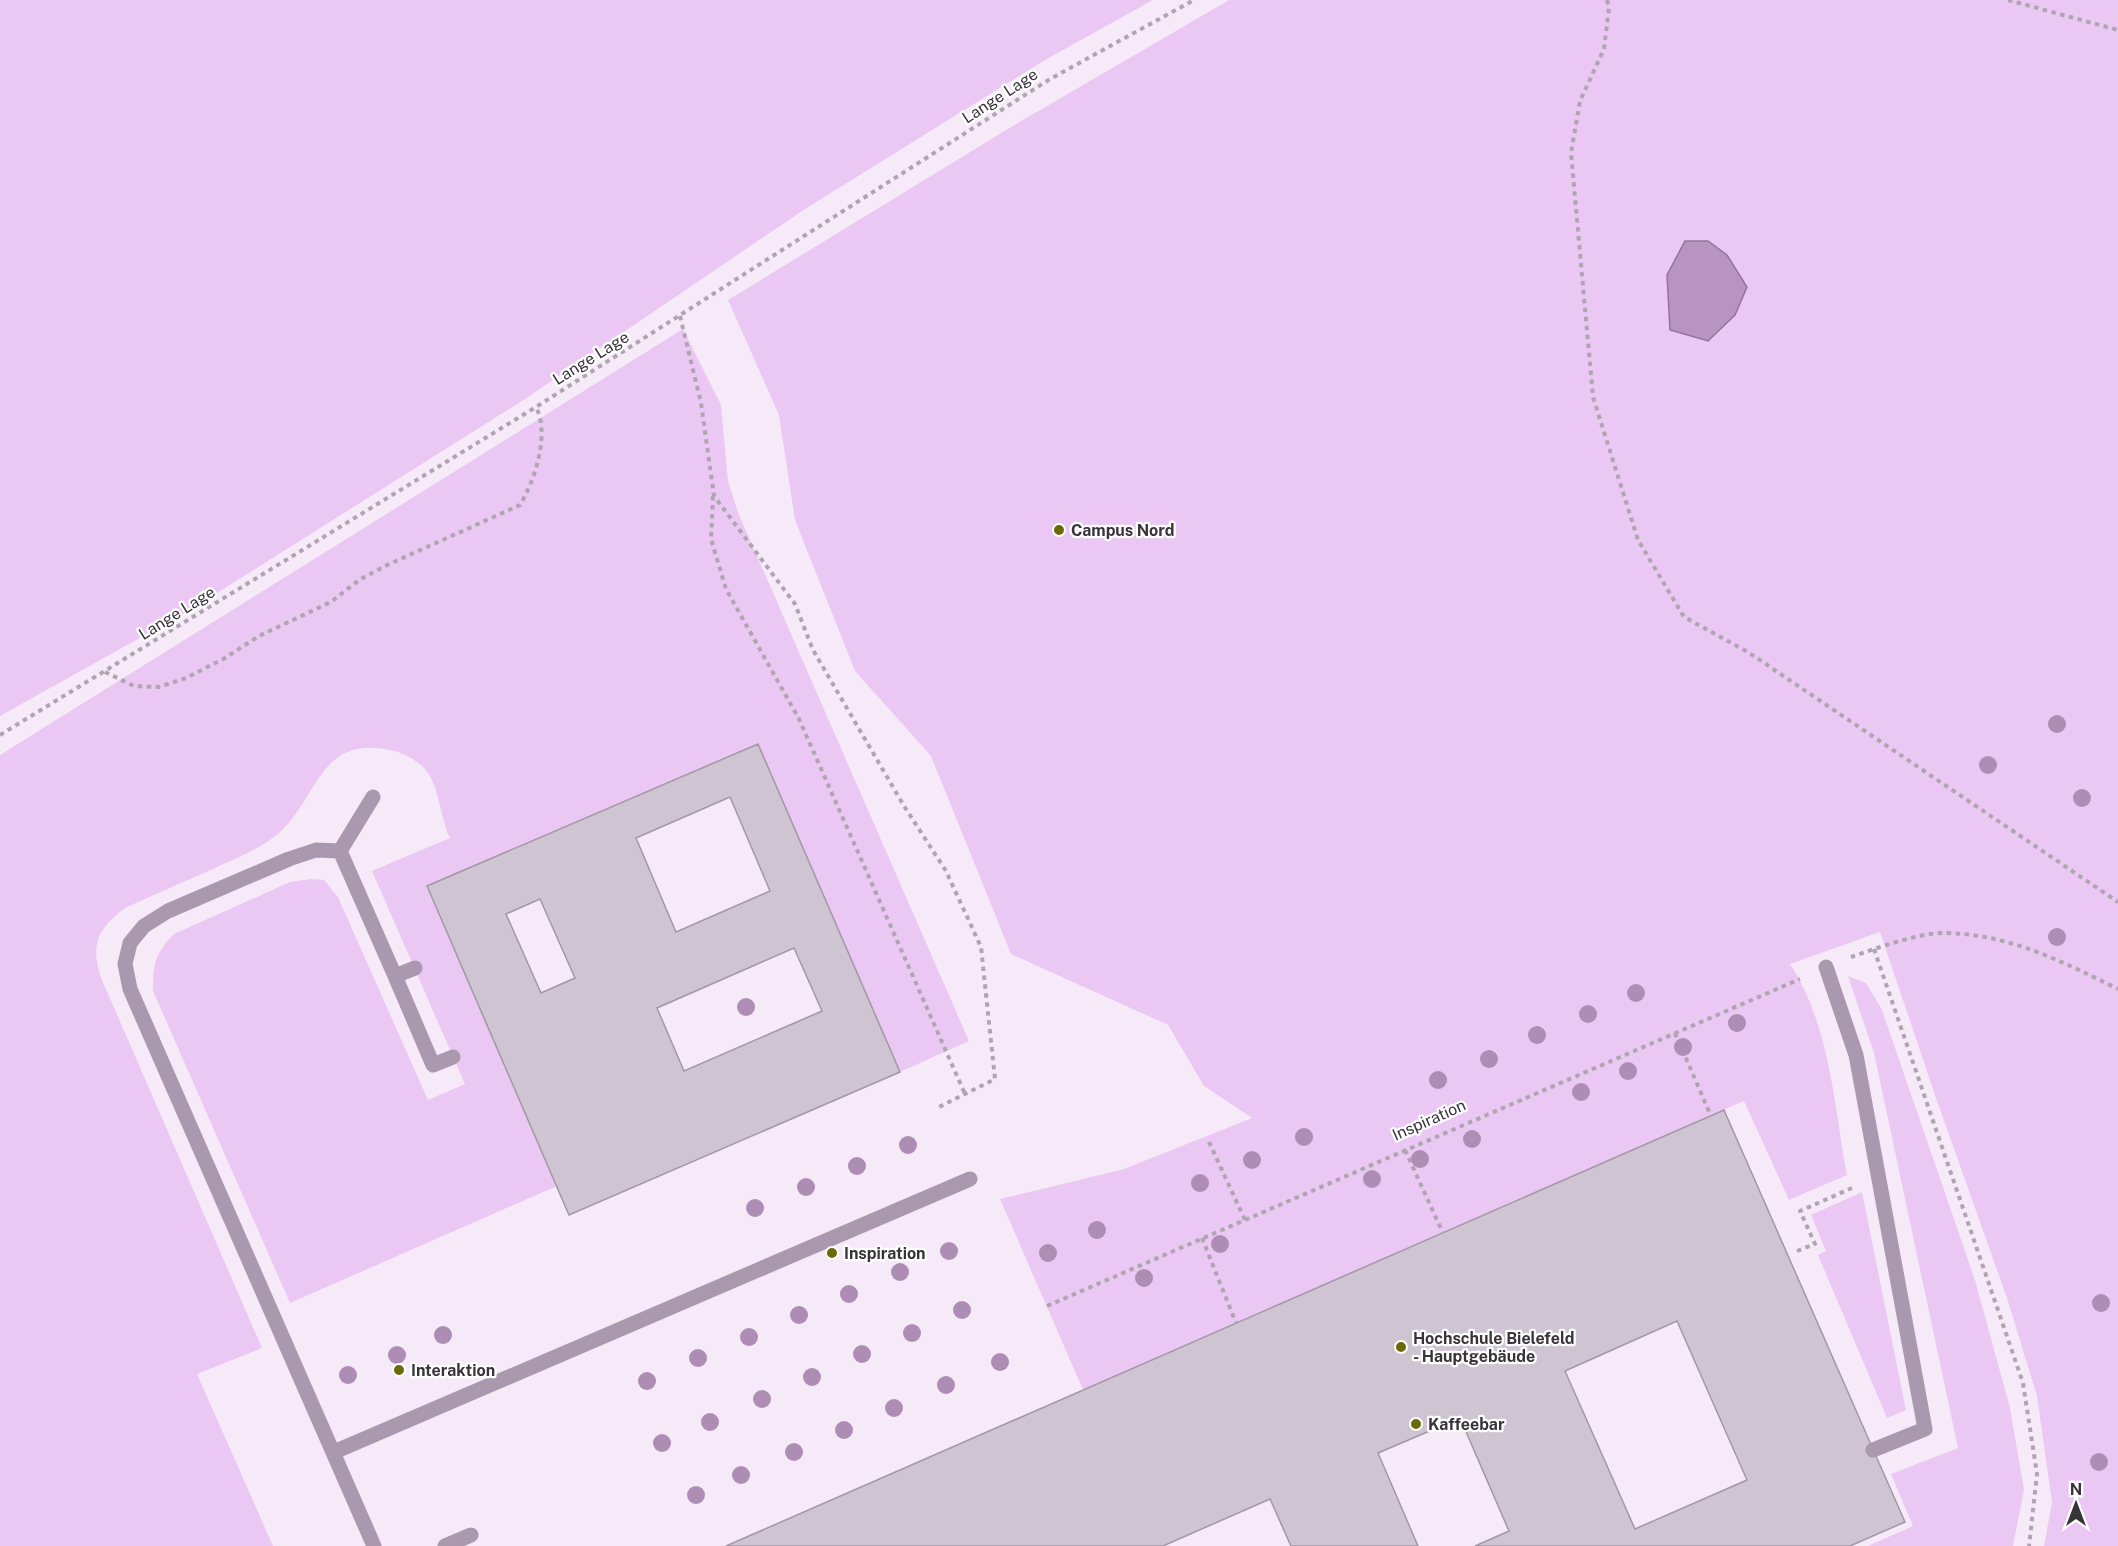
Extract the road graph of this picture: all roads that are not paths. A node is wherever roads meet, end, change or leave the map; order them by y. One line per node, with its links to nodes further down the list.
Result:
1 (373, 797): 2 (street)
2 (340, 851): 5 (street); 9 (street)
3 (1826, 967): 8 (street)
4 (415, 968): 5 (street)
5 (395, 976): 6 (street)
6 (453, 1057)
7 (970, 1179): 9 (street)
8 (1873, 1450)
9 (334, 1452): 11 (street)
10 (471, 1535): 12 (street)
11 (374, 1546)
12 (445, 1546)

